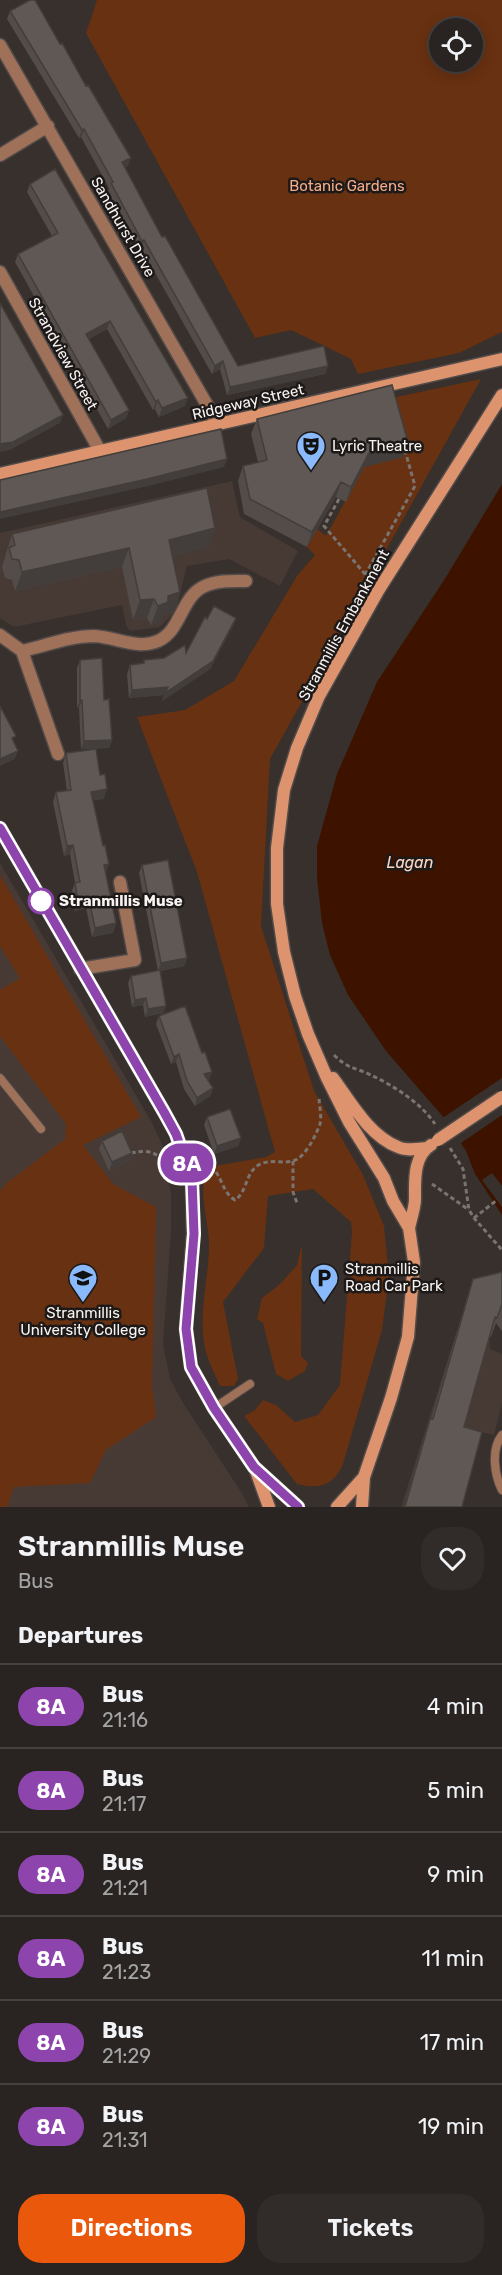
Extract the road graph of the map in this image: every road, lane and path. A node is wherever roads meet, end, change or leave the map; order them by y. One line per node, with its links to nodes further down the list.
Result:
1 (0, 45): 2 (street, Sandhurst Drive)
2 (48, 126): 3 (street); 7 (street, Sandhurst Drive)
3 (0, 155)
4 (0, 272): 9 (street, Strandview Street)
5 (502, 359): 7 (street, Ridgeway Street)
6 (502, 395): 20 (street, Stranmillis Embankment)
7 (218, 424): 9 (street, Ridgeway Street)
8 (403, 446): 11 (path)
9 (100, 451): 10 (street, Ridgeway Street)
10 (0, 474)
11 (339, 498)
12 (246, 581): 14 (street)
13 (0, 635): 14 (street)
14 (22, 651): 15 (street)
15 (58, 754)
16 (0, 828): 18 (street)
17 (120, 882): 18 (street)
18 (80, 969): 29 (street)
19 (331, 1051): 25 (path)
20 (323, 1066): 26 (street, Stranmillis Embankment); 35 (street, Stranmillis Embankment)
21 (0, 1078): 24 (lane)
22 (319, 1093): 28 (path)
23 (502, 1097): 25 (street, bridge)
24 (42, 1129)
25 (441, 1138): 26 (street); 33 (path)
26 (426, 1148): 35 (street, Stranmillis Embankment)
27 (131, 1153): 29 (path)
28 (293, 1161): 29 (path); 32 (path)
29 (188, 1167): 38 (street)
30 (432, 1184): 33 (path)
31 (497, 1200): 34 (path)
32 (297, 1203)
33 (469, 1210): 34 (path)
34 (475, 1216): 36 (path)
35 (409, 1228): 41 (street, Stranmillis Embankment)
36 (502, 1250)
37 (250, 1383): 38 (lane)
38 (214, 1408): 40 (street)
39 (502, 1435): 42 (lane)
40 (254, 1467): 43 (street); 44 (street)
41 (364, 1477): 45 (street, Stranmillis Embankment); 46 (street, Stranmillis Embankment)
42 (502, 1490)
43 (269, 1507)
44 (298, 1507)
45 (336, 1507)
46 (362, 1507)

